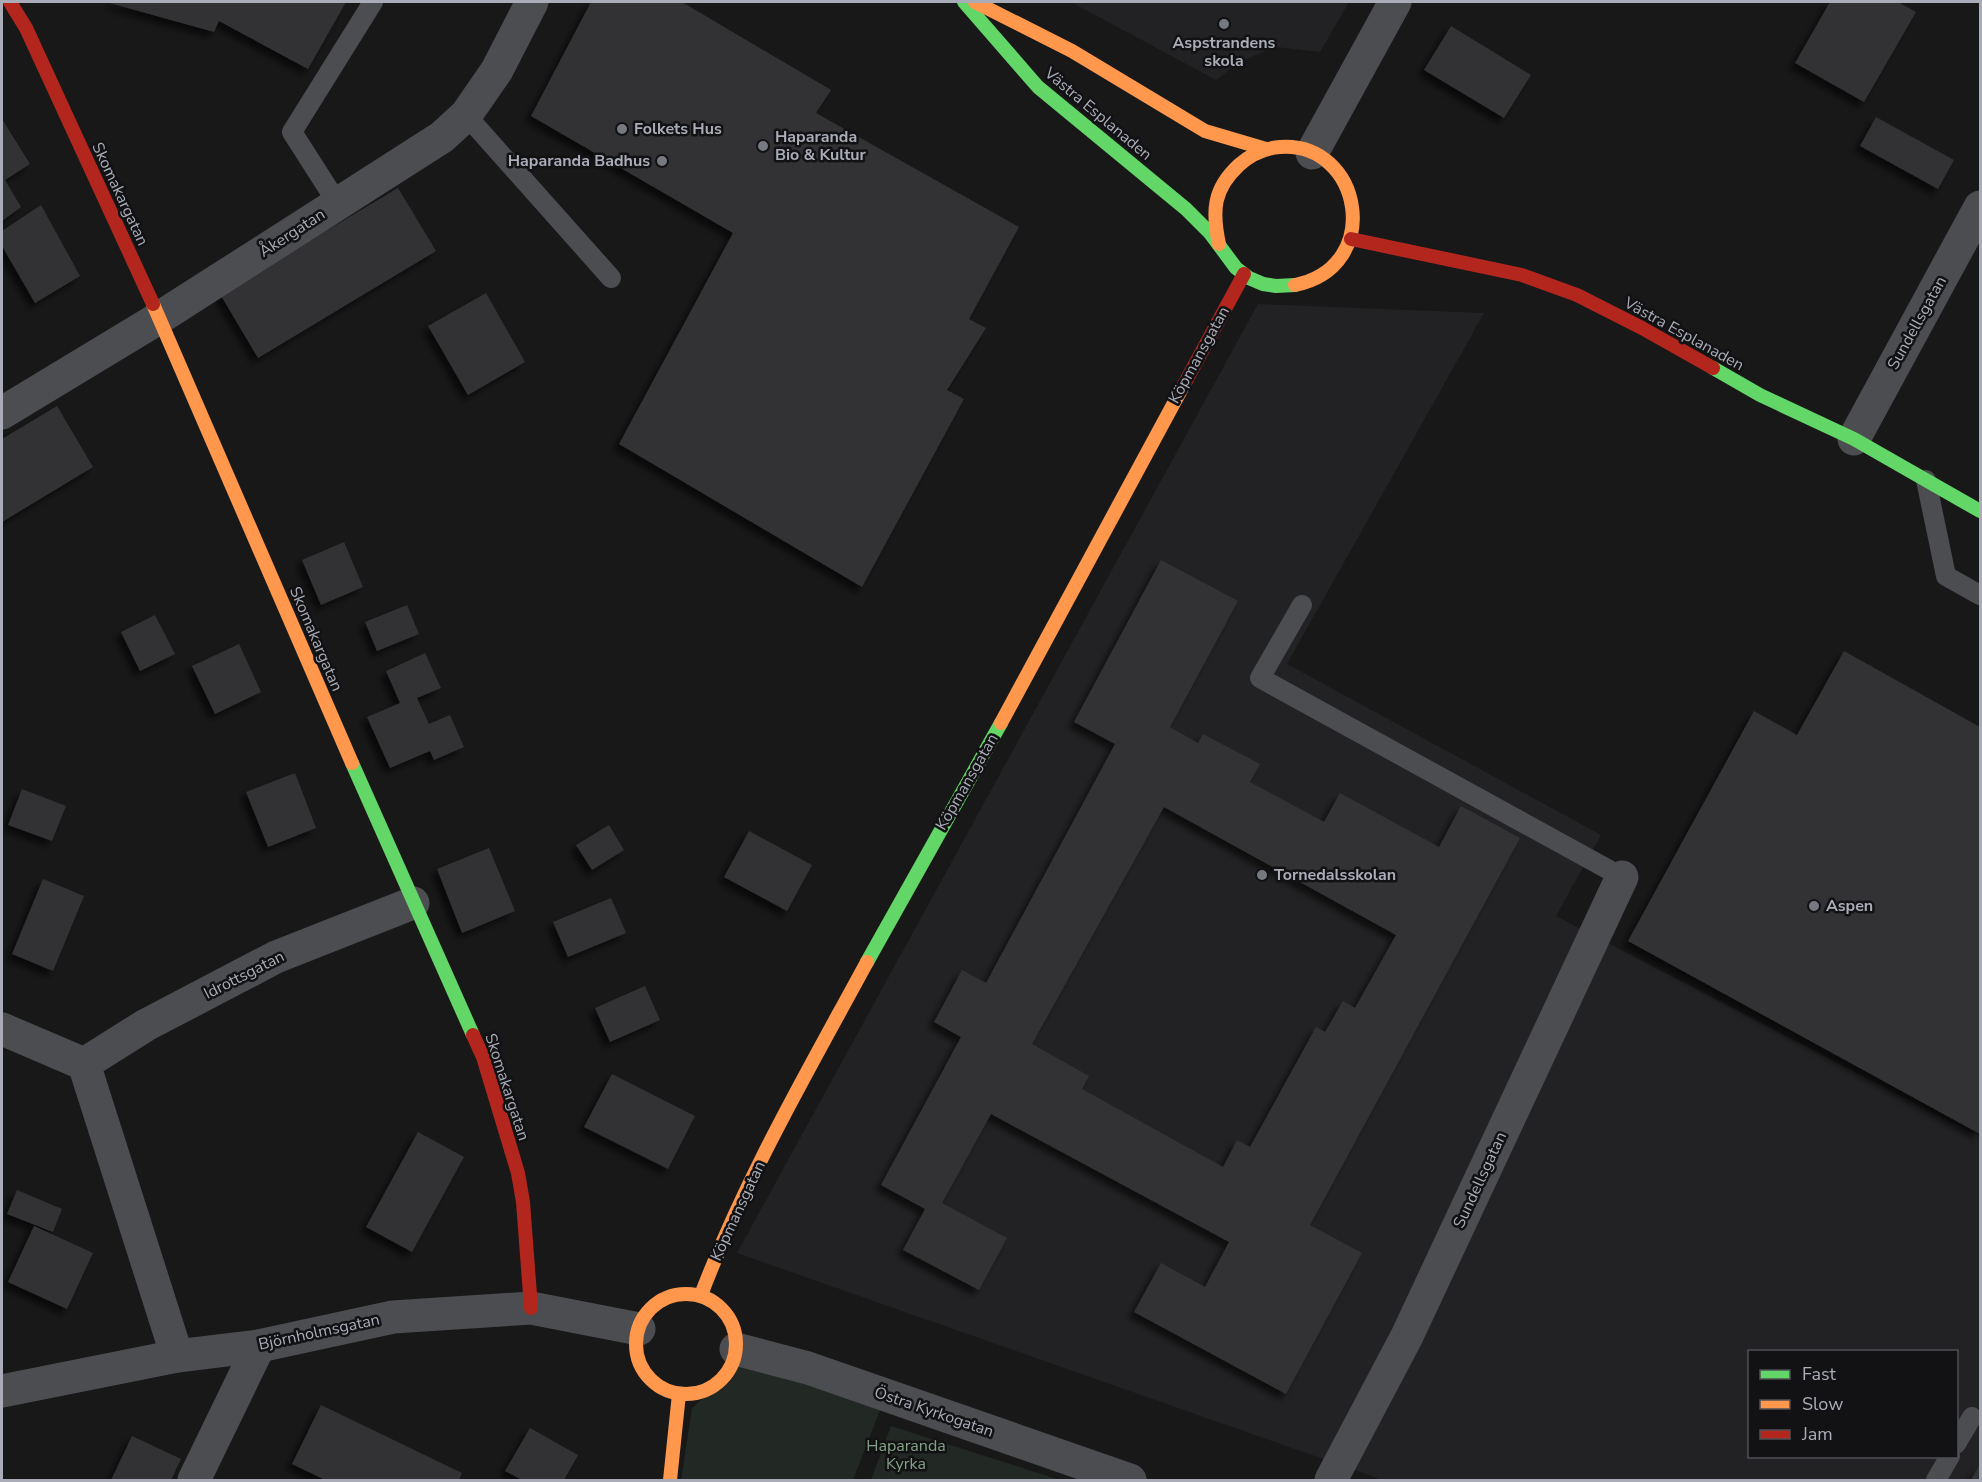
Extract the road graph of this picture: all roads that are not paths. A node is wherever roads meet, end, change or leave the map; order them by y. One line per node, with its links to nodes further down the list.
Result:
1 (10, 2): 16 (street, Skomakargatan)
2 (373, 2): 10 (lane)
3 (532, 2): 7 (street, Åkergatan)
4 (964, 2): 13 (street, Västra Esplanaden)
5 (975, 2): 8 (street, Västra Esplanaden)
6 (1395, 2): 9 (street)
7 (466, 115): 10 (street, Åkergatan); 15 (lane)
8 (1266, 149): 9 (street, Västra Esplanaden); 13 (street, Västra Esplanaden)
9 (1312, 153): 12 (street, Västra Esplanaden)
10 (338, 204): 16 (street, Åkergatan)
11 (1980, 207): 18 (street, Sundellsgatan)
12 (1351, 239): 14 (street, Västra Esplanaden); 18 (street, Västra Esplanaden)
13 (1219, 243): 14 (street, Västra Esplanaden)
14 (1244, 274): 27 (street, Köpmansgatan)
15 (611, 278)
16 (159, 318): 17 (street, Åkergatan); 24 (street, Skomakargatan)
17 (2, 413)
18 (1854, 439): 19 (street, Västra Esplanaden)
19 (1926, 480): 20 (street, Västra Esplanaden); 21 (lane)
20 (1980, 511)
21 (1980, 595)
22 (1302, 605): 23 (lane)
23 (1622, 877): 41 (street, Sundellsgatan)
24 (413, 903): 26 (street, Idrottsgatan); 28 (street, Skomakargatan)
25 (2, 1029): 26 (street)
26 (84, 1064): 32 (street)
27 (700, 1295): 29 (street); 31 (street)
28 (531, 1308): 29 (street, Björnholmsgatan); 30 (street, Björnholmsgatan)
29 (639, 1329): 34 (street)
30 (259, 1346): 32 (street, Björnholmsgatan); 38 (street)
31 (736, 1349): 34 (street); 40 (street, Östra Kyrkogatan)
32 (177, 1356): 33 (street, Björnholmsgatan)
33 (2, 1391)
34 (680, 1394): 39 (street)
35 (1972, 1417): 36 (lane)
36 (1958, 1441)
37 (1949, 1458): 42 (lane)
38 (194, 1480)
39 (670, 1480)
40 (1130, 1480)
41 (1331, 1480)
42 (1936, 1480)

